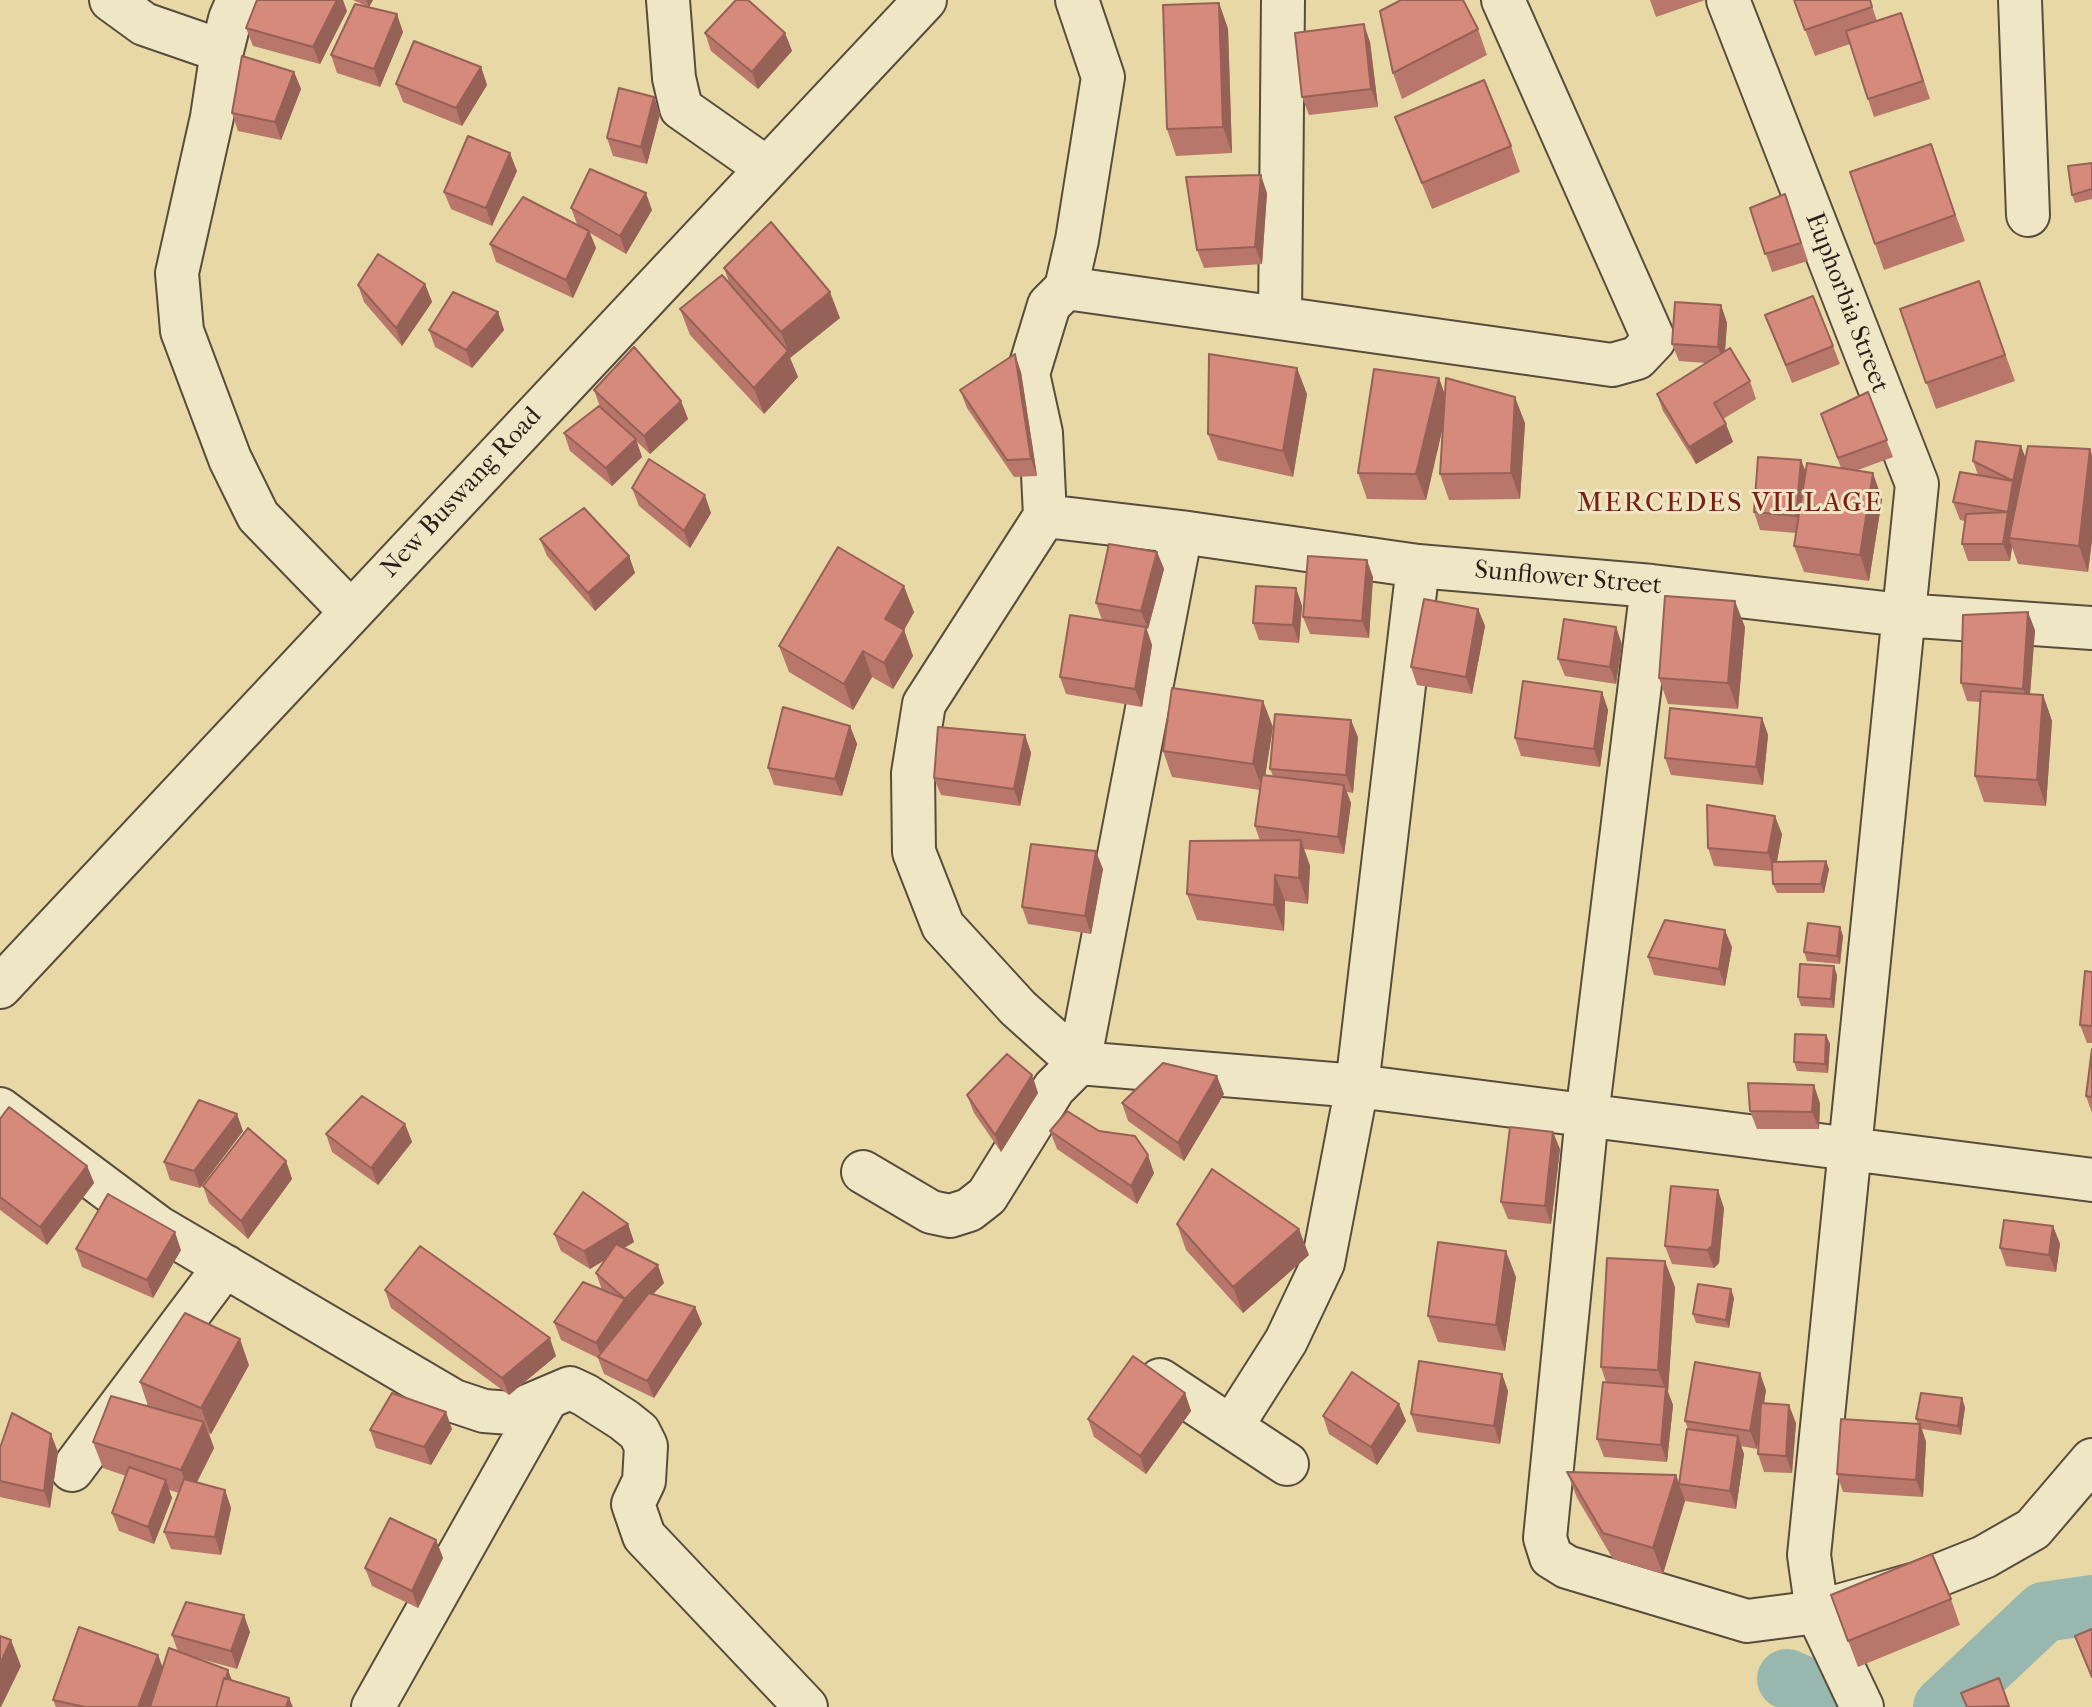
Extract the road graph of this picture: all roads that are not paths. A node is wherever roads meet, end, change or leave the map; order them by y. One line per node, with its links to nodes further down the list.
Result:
1 (111, 0): 10 (street)
2 (238, 0): 10 (street)
3 (668, 0): 11 (street)
4 (925, 0): 11 (street, New Buswang Road)
5 (1077, 0): 13 (street)
6 (1283, 0): 14 (street)
7 (1503, 0): 14 (street)
8 (1728, 0): 20 (street, Euphorbia Street)
9 (2020, 0): 12 (street)
10 (222, 51): 19 (street)
11 (765, 167): 19 (street, New Buswang Road)
12 (2028, 215)
13 (1066, 288): 14 (street); 15 (street)
14 (1280, 318)
15 (1045, 516): 16 (street, Sunflower Street); 23 (street)
16 (1181, 532): 17 (street, Sunflower Street); 23 (street)
17 (1418, 566): 18 (street, Sunflower Street); 24 (street)
18 (1652, 586): 20 (street, Sunflower Street); 26 (street)
19 (351, 612): 22 (street, New Buswang Road)
20 (1902, 615): 21 (street, Sunflower Street); 27 (street, Euphorbia Street)
21 (2092, 628)
22 (0, 987)
23 (1079, 1063): 24 (street); 28 (street)
24 (1357, 1086): 26 (street); 33 (street)
25 (0, 1109): 30 (street)
26 (1587, 1116): 27 (street); 37 (street)
27 (1849, 1149): 29 (street); 37 (street, Euphorbia Street)
28 (863, 1172)
29 (2092, 1180)
30 (225, 1266): 32 (street); 36 (street)
31 (1160, 1380): 33 (street)
32 (547, 1398): 38 (street); 39 (street)
33 (1232, 1426): 35 (street)
34 (2092, 1460): 37 (street)
35 (1287, 1464)
36 (72, 1470)
37 (1817, 1612): 40 (street, Euphorbia Street)
38 (373, 1707)
39 (806, 1707)
40 (1862, 1707)

